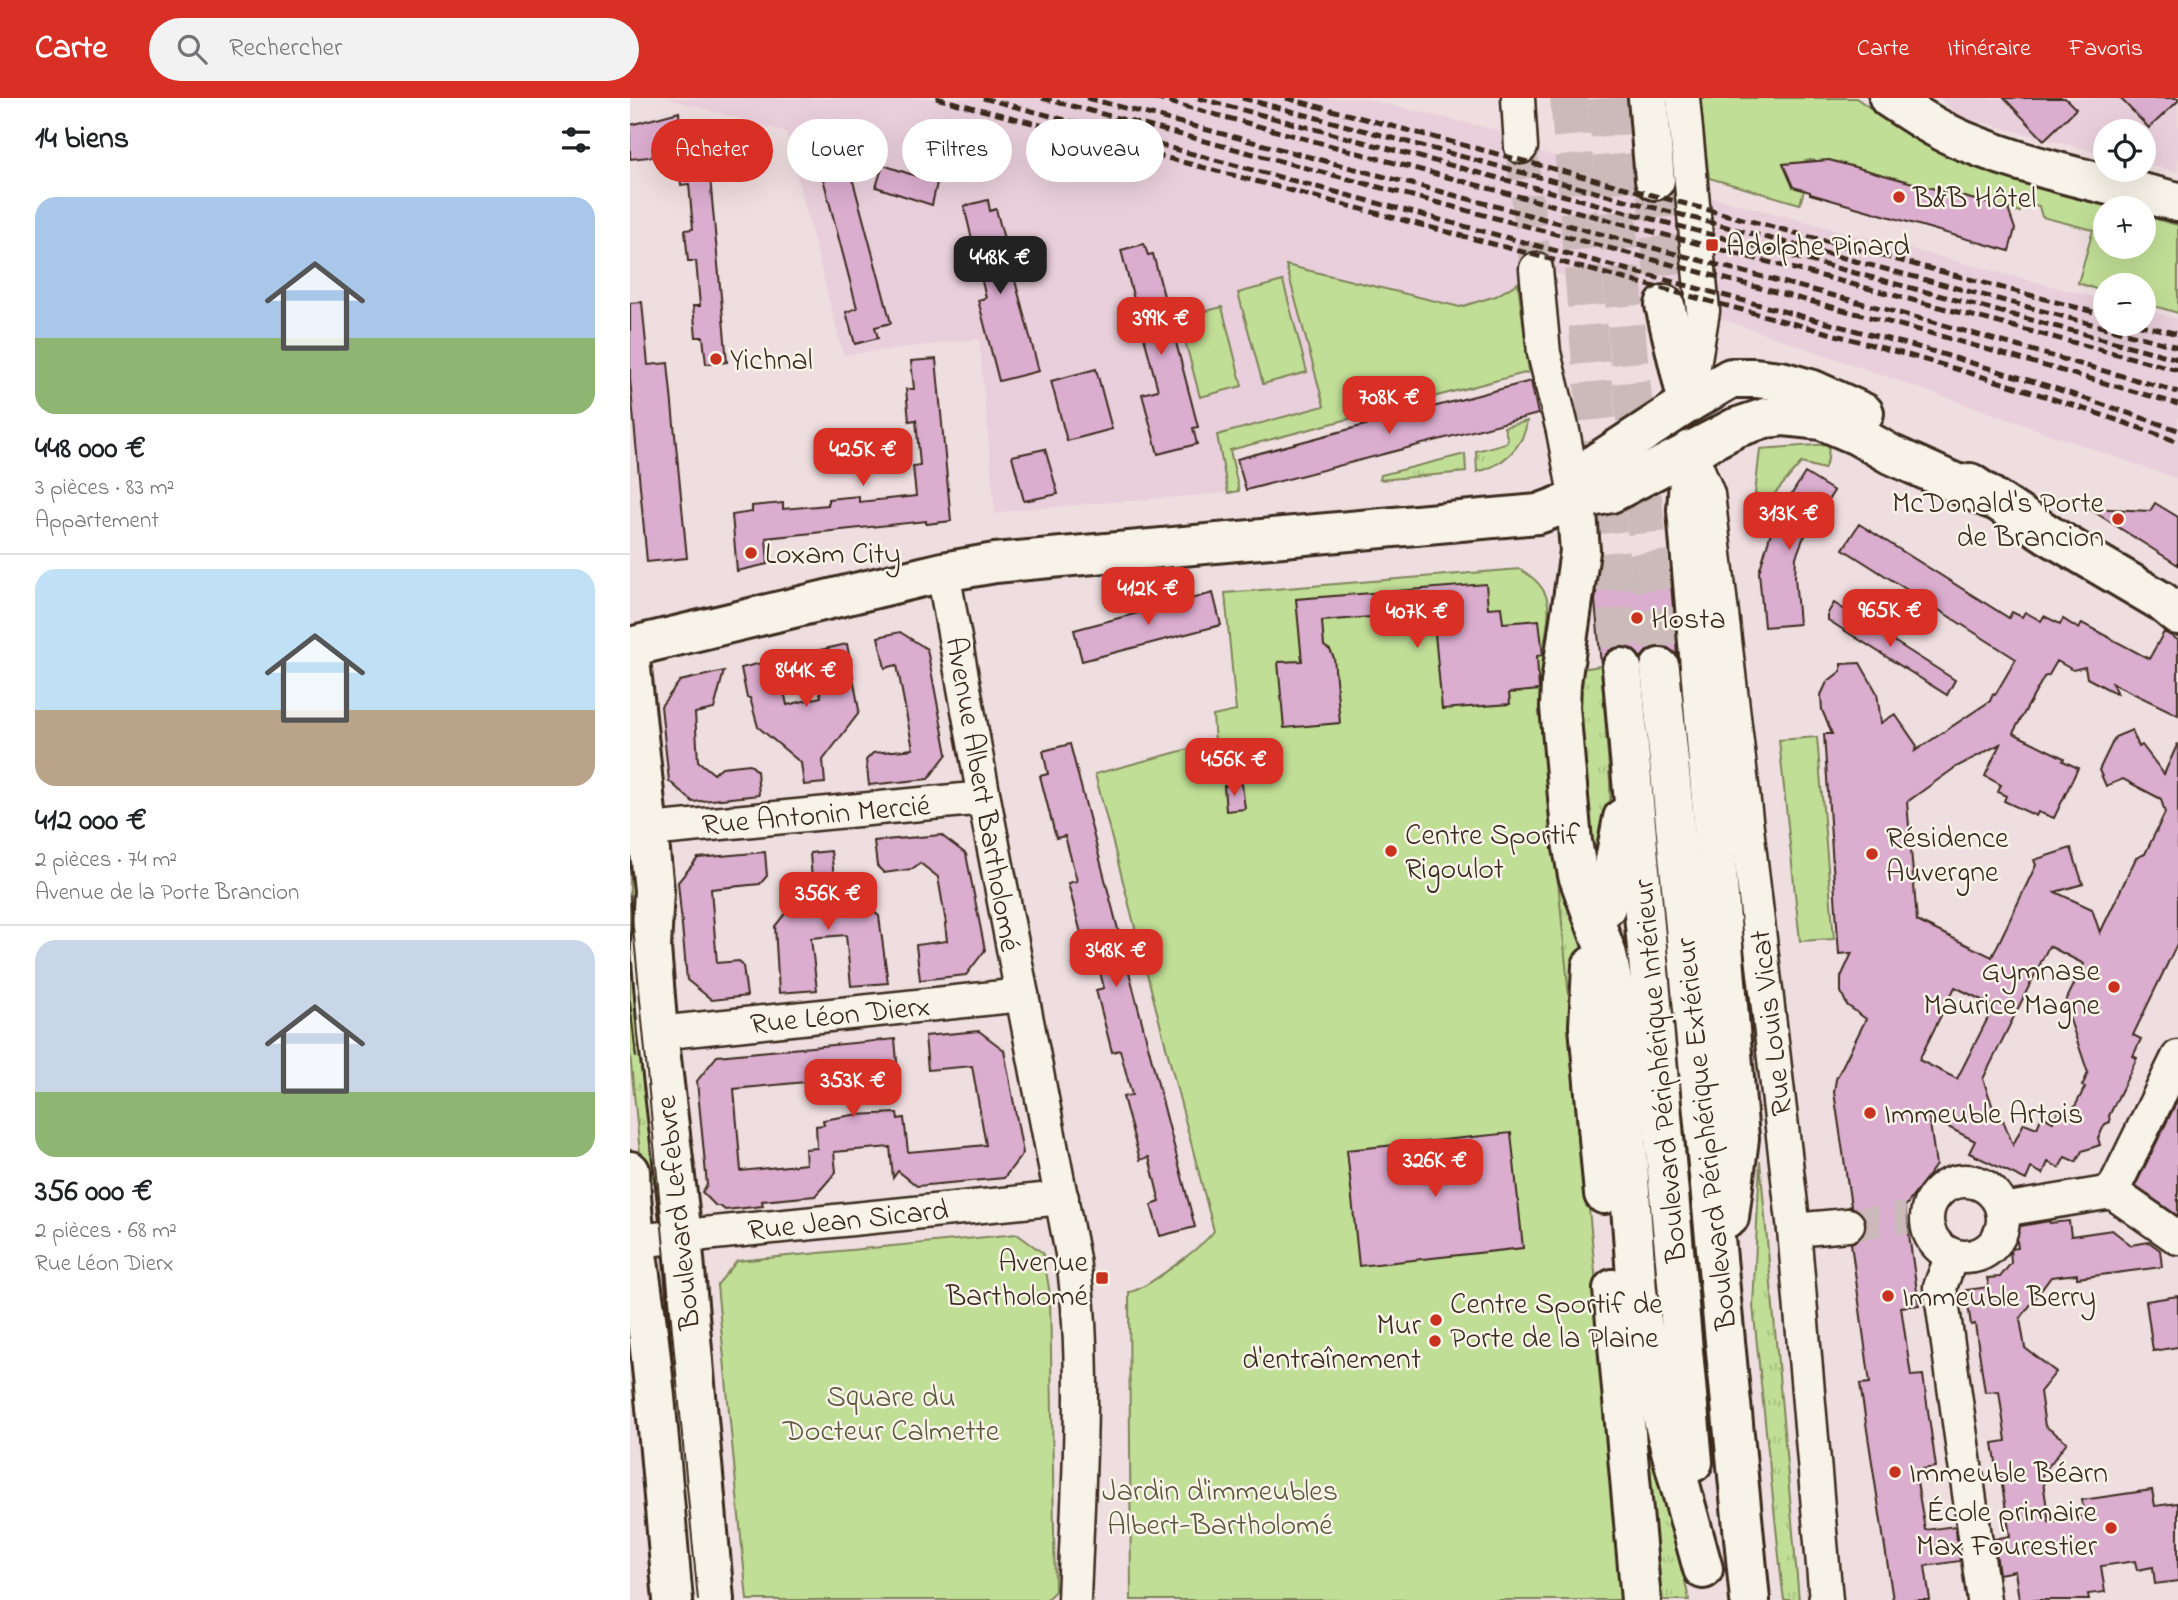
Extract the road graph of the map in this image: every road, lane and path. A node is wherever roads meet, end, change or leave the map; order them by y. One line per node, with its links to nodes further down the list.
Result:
1 (1518, 98): 5 (street)
2 (1648, 98): 6 (main road)
3 (1683, 98): 6 (street)
4 (1889, 98): 7 (main road)
5 (1521, 147)
6 (1673, 181): 10 (street)
7 (2178, 202)
8 (1536, 270): 13 (street)
9 (1665, 304): 10 (main road)
10 (1688, 403): 11 (main road); 12 (main road); 13 (main road)
11 (1691, 450): 12 (main road); 13 (main road); 33 (street, Rue Louis Vicat); 38 (main road)
12 (1991, 499): 15 (main road)
13 (1576, 500): 14 (main road); 39 (main road)
14 (943, 572): 16 (main road); 21 (street, Avenue Albert Bartholomé)
15 (2172, 607)
16 (630, 647)
17 (630, 660): 22 (main road, Boulevard Lefebvre)
18 (1622, 668): 20 (main road, Boulevard Périphérique Intérieur)
19 (1660, 668): 38 (main road, Boulevard Périphérique Extérieur)
20 (1632, 771): 23 (main road); 39 (main road, Boulevard Périphérique Intérieur)
21 (984, 798): 22 (street, Rue Antonin Mercié); 25 (street, Avenue Albert Bartholomé)
22 (649, 830): 26 (main road, Boulevard Lefebvre)
23 (1606, 906)
24 (1592, 966): 44 (main road)
25 (1022, 995): 26 (street, Rue Léon Dierx); 30 (street, Avenue Albert Bartholomé)
26 (658, 1033): 34 (main road, Boulevard Lefebvre)
27 (2178, 1057): 29 (street)
28 (630, 1171): 36 (main road, Boulevard Lefebvre)
29 (2112, 1192): 31 (street); 35 (street)
30 (1062, 1198): 34 (street, Rue Jean Sicard); 43 (street, Avenue Albert Bartholomé)
31 (2002, 1210): 37 (street); 37 (street)
32 (1848, 1225): 33 (street)
33 (1794, 1230): 45 (street, Rue Louis Vicat)
34 (682, 1236): 36 (street, Rue Jean Sicard); 42 (main road, Boulevard Lefebvre)
35 (2178, 1238)
36 (635, 1241): 41 (main road, Boulevard Lefebvre)
37 (1952, 1255): 46 (street)
38 (1720, 1285): 40 (main road, Boulevard Périphérique Extérieur)
39 (1704, 1585)
40 (1751, 1597)
41 (673, 1600)
42 (714, 1600)
43 (1074, 1600)
44 (1641, 1600)
45 (1826, 1600)
46 (1984, 1600)

